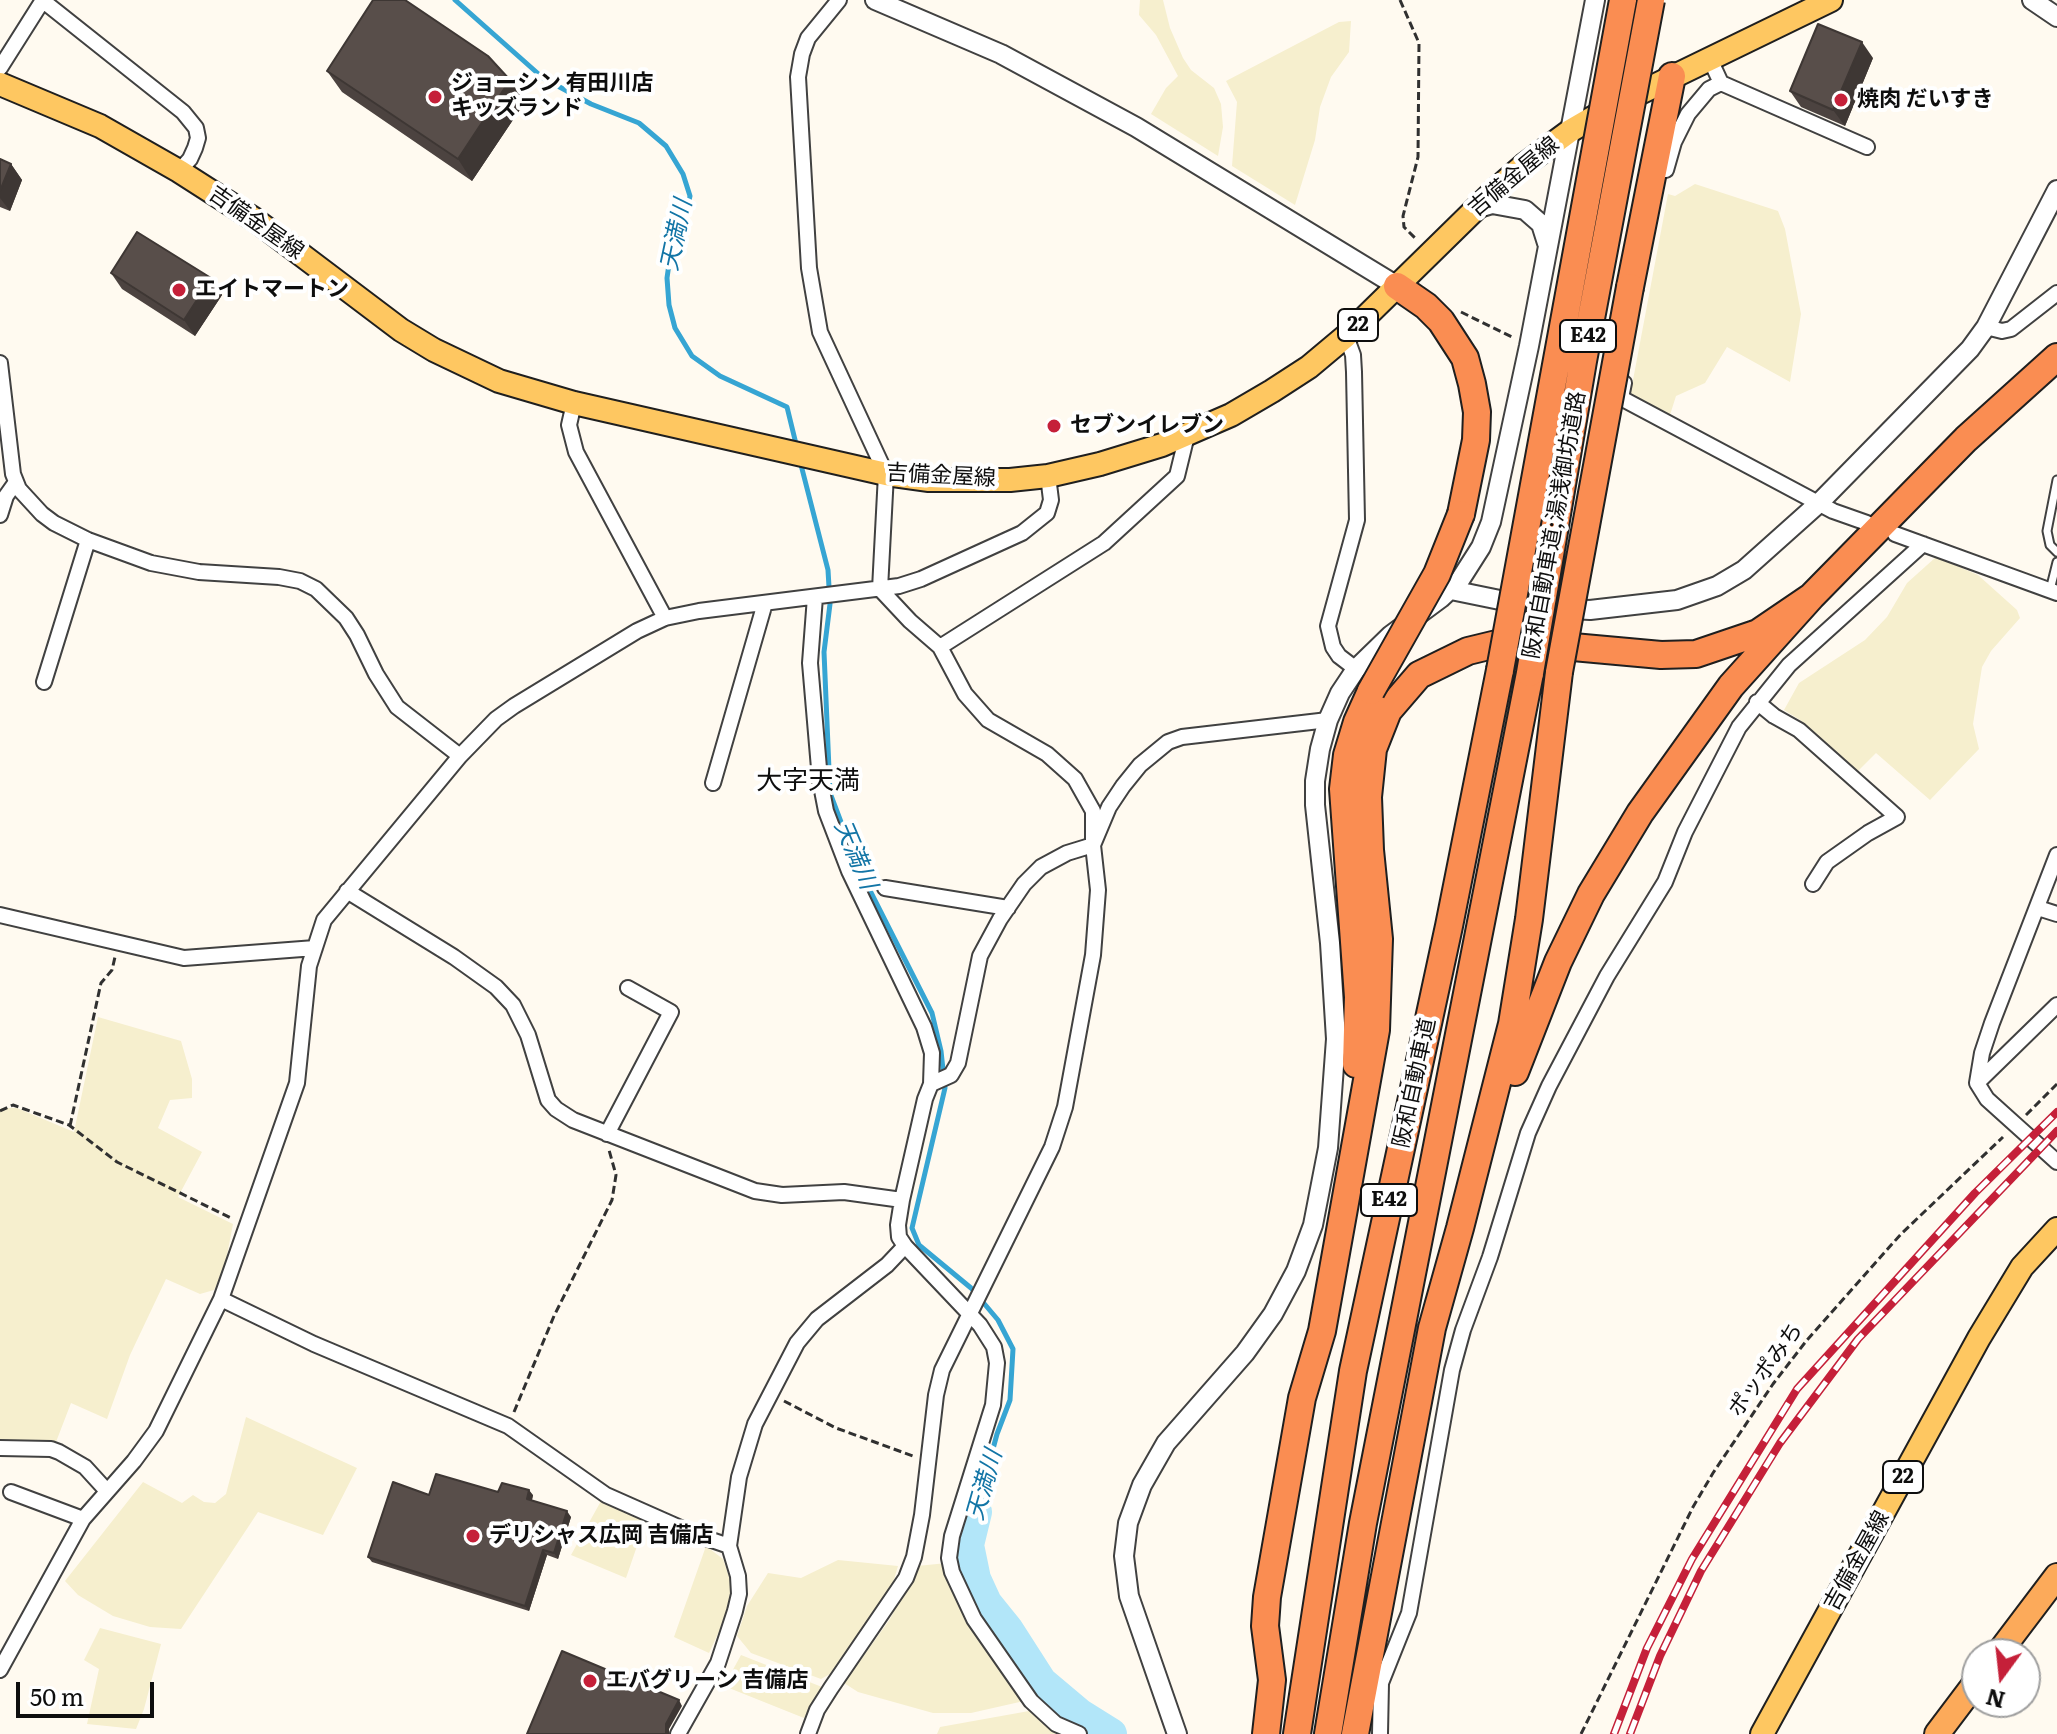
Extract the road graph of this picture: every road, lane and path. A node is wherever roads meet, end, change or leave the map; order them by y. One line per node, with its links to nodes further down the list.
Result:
1 (42, 0): 12 (street); 18 (street)
2 (839, 0): 33 (street)
3 (875, 0): 23 (street)
4 (1400, 0): 22 (path)
5 (1595, 0): 16 (street)
6 (1623, 0): 55 (highway, 阪和自動車道;湯浅御坊道路 / E42, bridge)
7 (1651, 0): 56 (highway, 阪和自動車道;湯浅御坊道路 / E42, bridge)
8 (1831, 0): 11 (main road, 吉備金屋線 / 22)
9 (2032, 0): 10 (street)
10 (2057, 17)
11 (1709, 57): 13 (main road, 吉備金屋線 / 22); 14 (street)
12 (0, 68)
13 (1672, 76): 16 (main road, 吉備金屋線 / 22); 86 (highway, bridge)
14 (1721, 83): 17 (street); 38 (street)
15 (0, 84): 18 (main road, 吉備金屋線 / 22)
16 (1570, 131): 20 (main road, 吉備金屋線 / 22); 21 (street)
17 (1867, 147)
18 (179, 171): 31 (main road, 吉備金屋線 / 22)
19 (2057, 190): 26 (street)
20 (1476, 209): 21 (street); 22 (main road, 吉備金屋線 / 22)
21 (1548, 249): 28 (street)
22 (1433, 251): 23 (main road, 吉備金屋線 / 22)
23 (1397, 286): 27 (main road, 吉備金屋線 / 22); 83 (highway, bridge)
24 (2057, 293): 26 (street)
25 (1452, 306): 28 (path)
26 (1986, 327): 38 (street)
27 (1346, 336): 32 (main road, 吉備金屋線 / 22); 54 (street)
28 (1529, 346): 47 (street)
29 (2057, 357): 50 (highway)
30 (0, 363): 37 (street)
31 (574, 403): 33 (main road, 吉備金屋線 / 22); 52 (street)
32 (1187, 435): 34 (main road, 吉備金屋線 / 22); 53 (street)
33 (886, 474): 34 (main road, 吉備金屋線 / 22); 46 (street)
34 (1048, 476): 46 (street)
35 (2057, 480): 44 (lane)
36 (0, 482): 37 (street)
37 (16, 482): 39 (street); 42 (street)
38 (1819, 503): 40 (street); 47 (street)
39 (0, 515)
40 (1867, 523)
41 (1895, 534): 43 (street)
42 (88, 540): 57 (street); 60 (street)
43 (1923, 544): 48 (street); 58 (street)
44 (2057, 552)
45 (2057, 562): 48 (lane)
46 (880, 589): 49 (street); 53 (street)
47 (1451, 590): 54 (street)
48 (2053, 592)
49 (817, 597): 51 (street); 76 (street)
50 (1811, 597): 83 (highway); 86 (highway)
51 (765, 603): 52 (street); 61 (street)
52 (665, 618): 60 (street)
53 (940, 647): 62 (street)
54 (1356, 669): 59 (street)
55 (1500, 670): 108 (highway, 阪和自動車道 / E42)
56 (1530, 673): 109 (highway, 阪和自動車道 / E42)
57 (44, 682)
58 (1757, 702): 64 (street); 111 (street)
59 (1328, 720): 62 (street); 106 (street)
60 (460, 756): 66 (street)
61 (713, 783)
62 (1093, 845): 67 (street); 90 (street)
63 (2057, 855): 68 (street)
64 (1813, 884)
65 (885, 888): 67 (street)
66 (347, 891): 72 (street); 81 (street)
67 (1008, 908): 76 (street)
68 (2038, 908): 69 (street); 75 (street)
69 (2057, 914)
70 (0, 915): 71 (street)
71 (118, 944): 72 (street); 80 (path)
72 (315, 948): 85 (street)
73 (628, 988): 81 (street)
74 (2057, 1005): 75 (street)
75 (1977, 1083): 79 (street)
76 (931, 1084): 84 (street)
77 (2057, 1084): 79 (path, ポッポみち)
78 (0, 1111): 80 (path)
79 (2016, 1125): 82 (street); 112 (path, ポッポみち)
80 (70, 1126): 85 (path)
81 (604, 1133): 84 (street); 92 (path)
82 (2057, 1162)
83 (1347, 1196): 107 (highway)
84 (902, 1200): 88 (street)
85 (247, 1226): 89 (street)
86 (1460, 1228): 110 (highway)
87 (2057, 1229): 113 (main road, 吉備金屋線 / 22)
88 (905, 1246): 90 (street); 91 (street)
89 (221, 1299): 92 (street); 95 (street)
90 (971, 1311): 94 (street); 105 (street)
91 (770, 1392): 94 (path); 98 (street)
92 (508, 1426): 98 (street)
93 (0, 1448): 95 (street)
94 (928, 1460): 104 (street)
95 (106, 1490): 97 (street)
96 (11, 1492): 97 (street)
97 (83, 1519): 101 (street)
98 (729, 1546): 103 (street)
99 (2057, 1576): 100 (highway)
100 (2010, 1638)
101 (0, 1670)
102 (1961, 1702): 114 (highway)
103 (678, 1734)
104 (808, 1734)
105 (1079, 1734)
106 (1177, 1734)
107 (1266, 1734)
108 (1297, 1734)
109 (1328, 1734)
110 (1355, 1734)
111 (1380, 1734)
112 (1581, 1734)
113 (1762, 1734)
114 (1937, 1734)

